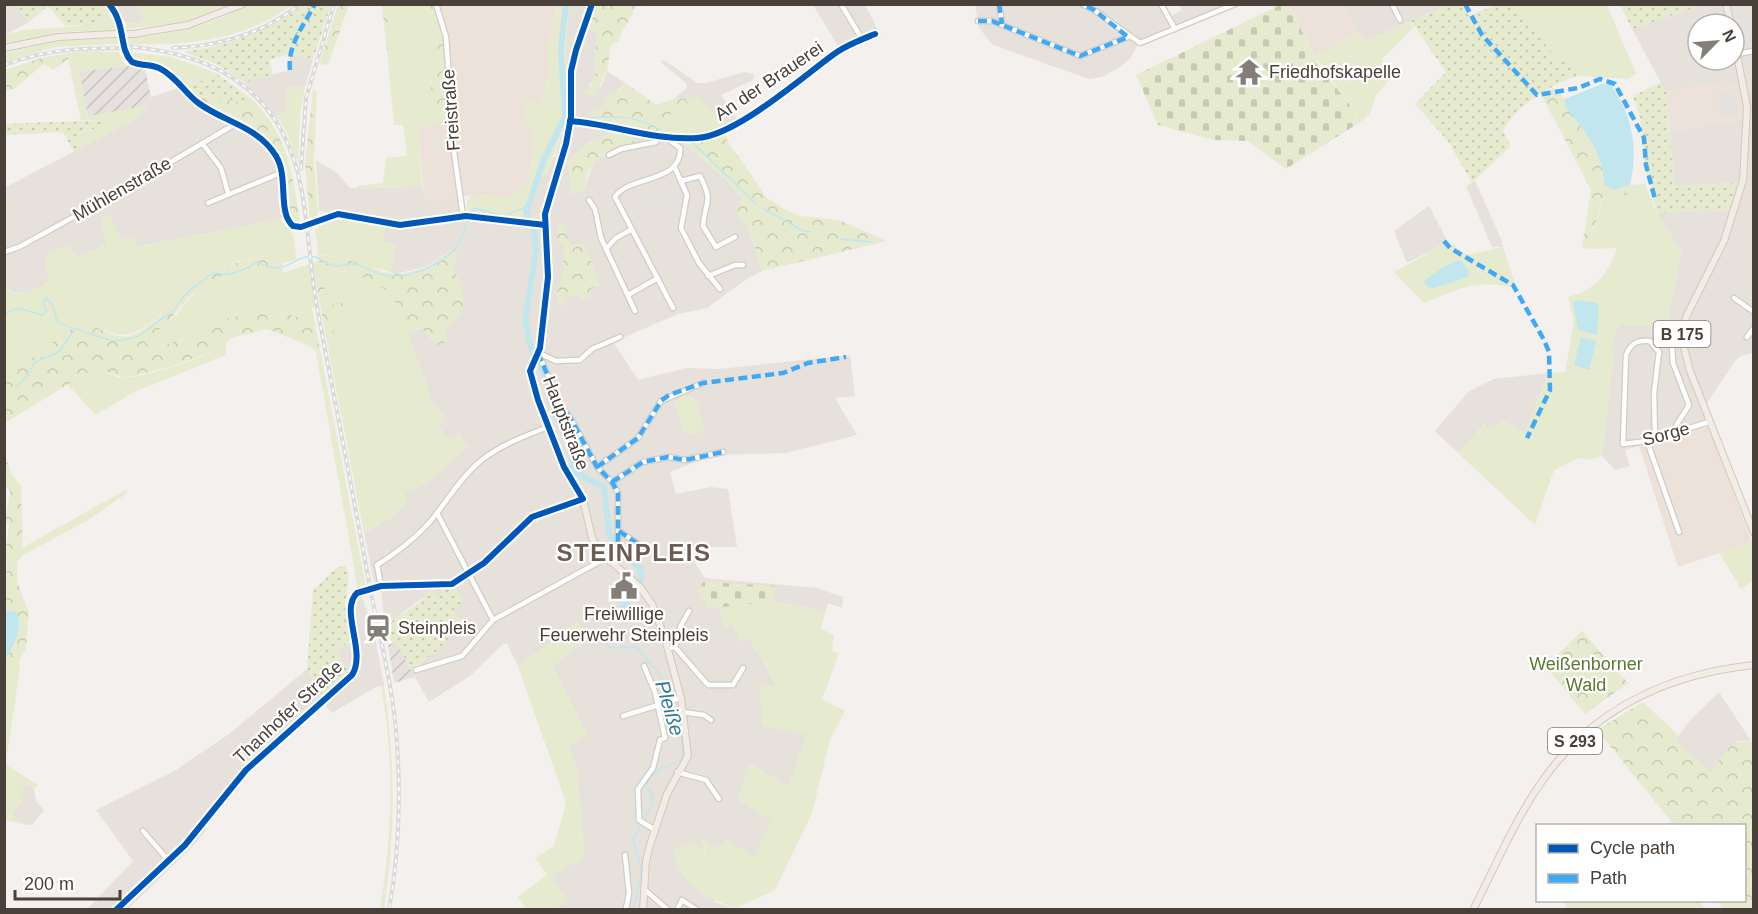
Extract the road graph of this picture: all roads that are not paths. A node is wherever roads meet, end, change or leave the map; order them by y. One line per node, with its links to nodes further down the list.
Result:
1 (109, 4): 22 (street)
2 (243, 4): 19 (main road, bridge)
3 (436, 4): 34 (street, Freistraße)
4 (592, 4): 21 (main road, Hauptstraße)
5 (841, 4): 18 (street)
6 (999, 4): 14 (street)
7 (1082, 4): 17 (street)
8 (1161, 4): 15 (street)
9 (1234, 4): 11 (street)
10 (1392, 4): 12 (street)
11 (1224, 6): 15 (street)
12 (1400, 20)
13 (978, 21): 14 (street)
14 (1002, 24): 17 (street)
15 (1175, 29): 17 (street)
16 (875, 34): 18 (street, An der Brauerei)
17 (1128, 37)
18 (862, 39): 25 (street, An der Brauerei)
19 (4, 48)
20 (1741, 72): 23 (main road, B 175)
21 (570, 122): 24 (street, An der Brauerei); 35 (main road, Hauptstraße)
22 (237, 123): 26 (street, Mühlenstraße); 29 (street)
23 (1750, 135): 55 (main road, B 175)
24 (654, 136): 25 (street, An der Brauerei); 27 (street)
25 (663, 136): 28 (street)
26 (202, 143): 31 (street); 39 (street, Mühlenstraße)
27 (609, 155)
28 (674, 166): 30 (street); 36 (street)
29 (283, 172): 31 (street); 34 (street)
30 (681, 181): 37 (street); 41 (street)
31 (228, 193): 33 (street)
32 (589, 200): 38 (street)
33 (208, 202)
34 (467, 216): 35 (street)
35 (545, 225): 53 (main road, Hauptstraße)
36 (632, 228): 38 (street); 42 (street)
37 (735, 237)
38 (606, 249): 44 (street)
39 (4, 252)
40 (743, 265): 41 (street)
41 (708, 276): 43 (street)
42 (658, 278): 44 (street); 46 (street)
43 (720, 288)
44 (628, 295): 47 (street)
45 (1734, 298): 48 (street)
46 (673, 308)
47 (636, 311)
48 (1754, 312)
49 (1754, 328): 51 (street)
50 (621, 337): 53 (street)
51 (1747, 337)
52 (1672, 346): 57 (street)
53 (536, 356): 56 (main road, Hauptstraße); 61 (street)
54 (703, 383): 61 (street)
55 (1709, 422): 57 (street, Sorge); 67 (main road, B 175)
56 (548, 427): 63 (main road, Hauptstraße); 64 (street)
57 (1678, 432): 58 (street, Sorge)
58 (1655, 438): 59 (street, Sorge); 59 (street, Sorge)
59 (1647, 441): 66 (street)
60 (723, 452): 62 (street)
61 (597, 467): 62 (street)
62 (612, 482): 65 (street)
63 (582, 499): 69 (main road, Hauptstraße); 70 (street)
64 (437, 513): 70 (street); 71 (street)
65 (618, 531): 68 (street); 69 (street)
66 (1679, 532)
67 (1754, 533)
68 (641, 546)
69 (606, 560): 73 (street); 74 (main road, Hauptstraße)
70 (469, 574): 71 (street); 73 (street)
71 (381, 586): 89 (street, Thanhofer Straße)
72 (689, 611): 74 (street)
73 (494, 620): 78 (street)
74 (671, 647): 77 (street); 79 (main road, Hauptstraße)
75 (1754, 665): 97 (main road, S 293)
76 (644, 666): 80 (street)
77 (743, 668)
78 (416, 670)
79 (681, 698): 80 (street); 81 (main road, Hauptstraße)
80 (658, 703): 82 (street); 86 (street)
81 (683, 712): 83 (street); 84 (main road, Hauptstraße)
82 (623, 716)
83 (711, 720)
84 (677, 772): 85 (street); 86 (main road, Hauptstraße)
85 (720, 799)
86 (655, 830): 90 (main road, Hauptstraße)
87 (144, 831): 89 (street)
88 (625, 855): 92 (street)
89 (168, 860): 91 (street, Thanhofer Straße)
90 (644, 889): 93 (main road, Hauptstraße); 94 (street)
91 (116, 909)
92 (626, 909)
93 (643, 909)
94 (668, 909)
95 (676, 909): 96 (street)
96 (697, 909)
97 (1473, 909)

